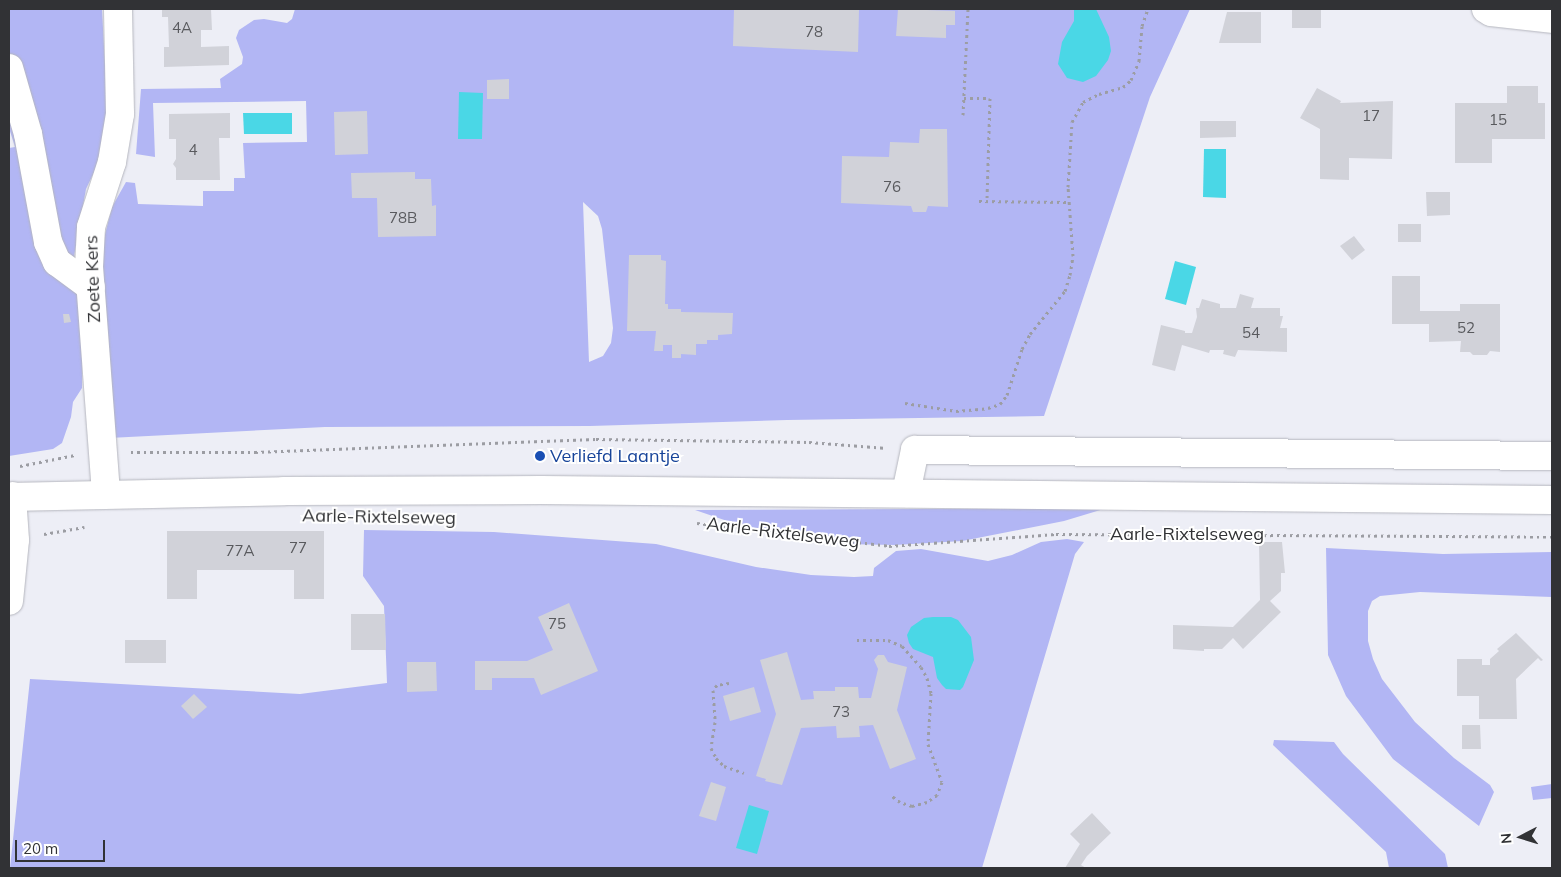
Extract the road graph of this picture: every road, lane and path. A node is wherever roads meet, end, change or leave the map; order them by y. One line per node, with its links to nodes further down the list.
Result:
1 (118, 9): 12 (street, Zoete Kers)
2 (968, 9): 7 (path)
3 (1148, 9): 11 (path)
4 (1486, 9): 5 (street)
5 (1552, 19)
6 (9, 68): 12 (street)
7 (964, 98): 8 (path); 10 (path)
8 (963, 116)
9 (979, 201): 10 (path)
10 (987, 201): 11 (path)
11 (1067, 202): 13 (path)
12 (91, 287): 15 (street, Zoete Kers)
13 (905, 403)
14 (914, 450): 15 (path); 16 (street); 19 (street)
15 (104, 452): 17 (path); 18 (street, Zoete Kers)
16 (1552, 456)
17 (11, 468)
18 (106, 493): 19 (street, Aarle-Rixtelseweg); 20 (street, Aarle-Rixtelseweg)
19 (906, 493): 21 (street, Aarle-Rixtelseweg)
20 (11, 497): 25 (street)
21 (1552, 500)
22 (690, 522): 24 (path, Aarle-Rixtelseweg)
23 (89, 526): 25 (path)
24 (1552, 537)
25 (15, 540): 26 (street)
26 (9, 600)
27 (857, 640): 30 (path)
28 (729, 683): 29 (path)
29 (744, 772)
30 (892, 796)

